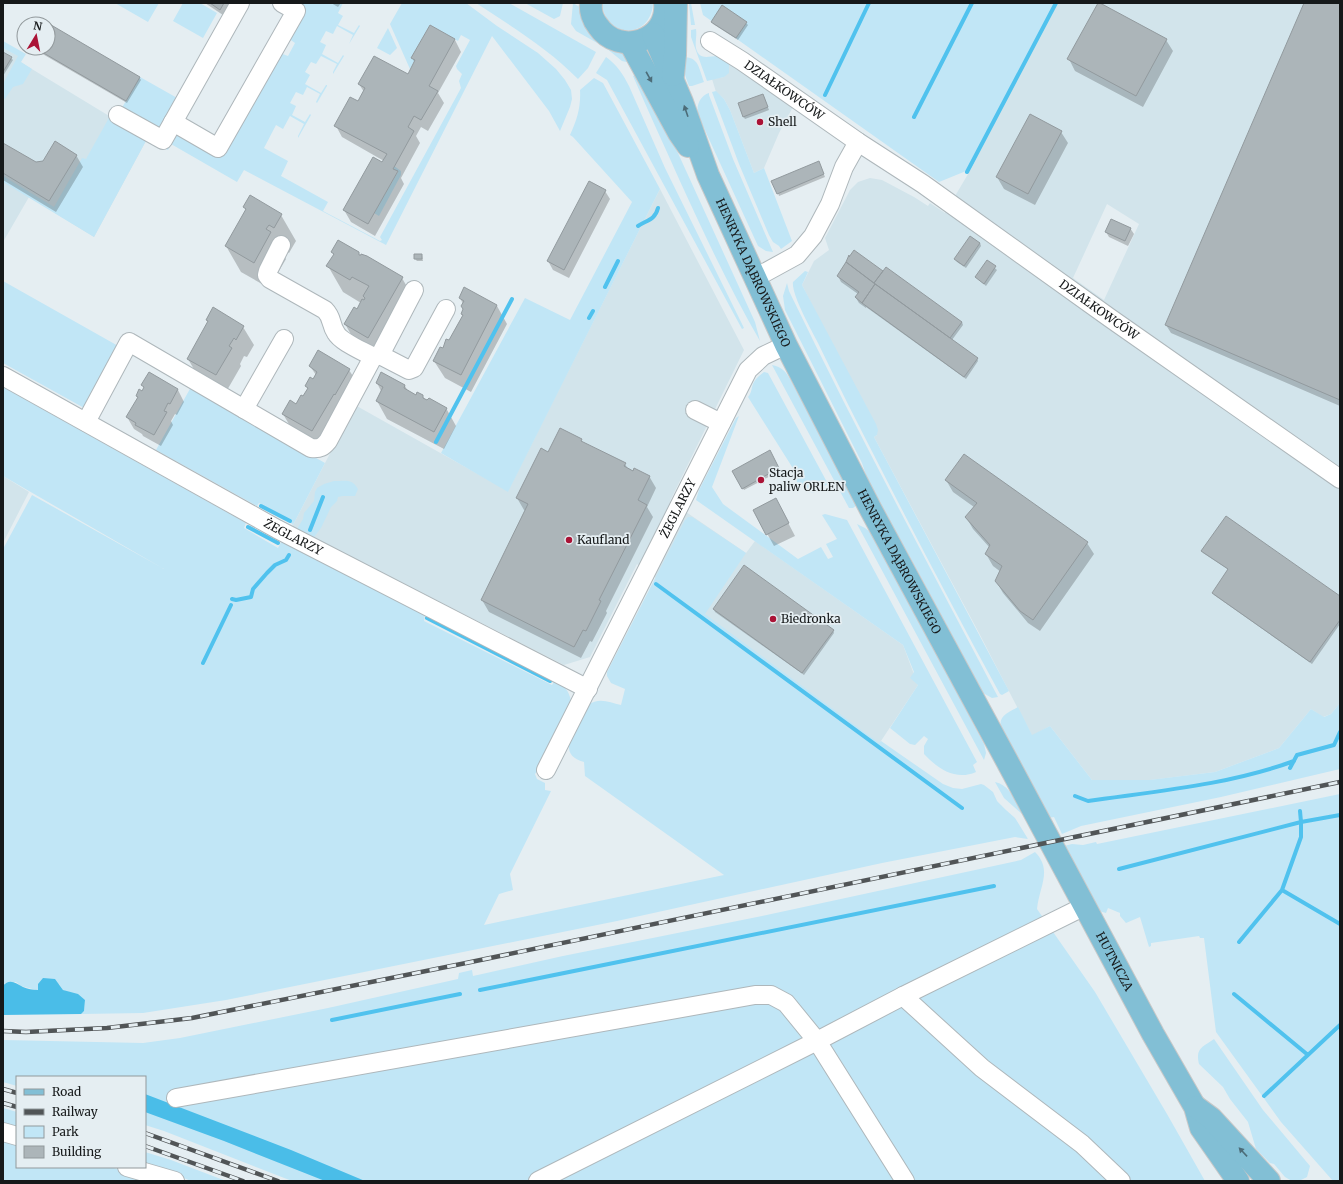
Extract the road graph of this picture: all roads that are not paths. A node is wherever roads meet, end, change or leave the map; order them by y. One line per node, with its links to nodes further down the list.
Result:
1 (240, 3): 11 (street)
2 (282, 3): 11 (street)
3 (665, 3): 6 (main road)
4 (676, 3): 9 (main road)
5 (589, 4): 8 (main road)
6 (653, 34): 8 (main road); 9 (main road, HENRYKA DĄBROWSKIEGO)
7 (710, 41): 12 (street, DZIAŁKOWCÓW)
8 (630, 43): 13 (main road, HENRYKA DĄBROWSKIEGO, one-way to 13)
9 (672, 78): 13 (main road, HENRYKA DĄBROWSKIEGO, one-way to 9)
10 (118, 114): 11 (street)
11 (173, 122)
12 (858, 142): 15 (street); 26 (street, DZIAŁKOWCÓW)
13 (708, 175): 15 (main road, HENRYKA DĄBROWSKIEGO)
14 (281, 245): 20 (street)
15 (755, 278): 19 (main road, HENRYKA DĄBROWSKIEGO)
16 (414, 290): 20 (street)
17 (446, 309): 20 (street)
18 (284, 340): 22 (street)
19 (786, 345): 25 (street, ŻEGLARZY); 29 (main road, HENRYKA DĄBROWSKIEGO)
20 (376, 356): 22 (street)
21 (3, 376): 24 (street, ŻEGLARZY)
22 (244, 409): 24 (street)
23 (695, 410): 25 (street)
24 (86, 422): 27 (street, ŻEGLARZY)
25 (721, 423): 27 (street, ŻEGLARZY)
26 (1340, 479)
27 (588, 689): 28 (street, ŻEGLARZY)
28 (546, 770)
29 (1036, 814): 30 (main road, HUTNICZA)
30 (1085, 906): 31 (street); 34 (main road, HUTNICZA)
31 (902, 996): 32 (street); 41 (street)
32 (817, 1041): 33 (street); 39 (street); 40 (street)
33 (176, 1098)
34 (1195, 1107): 42 (main road, HUTNICZA); 43 (main road, HUTNICZA, one-way to 34)
35 (3, 1132): 36 (street)
36 (16, 1136)
37 (130, 1168): 38 (street)
38 (175, 1181)
39 (538, 1181)
40 (905, 1181)
41 (1121, 1181)
42 (1238, 1181)
43 (1269, 1181)

